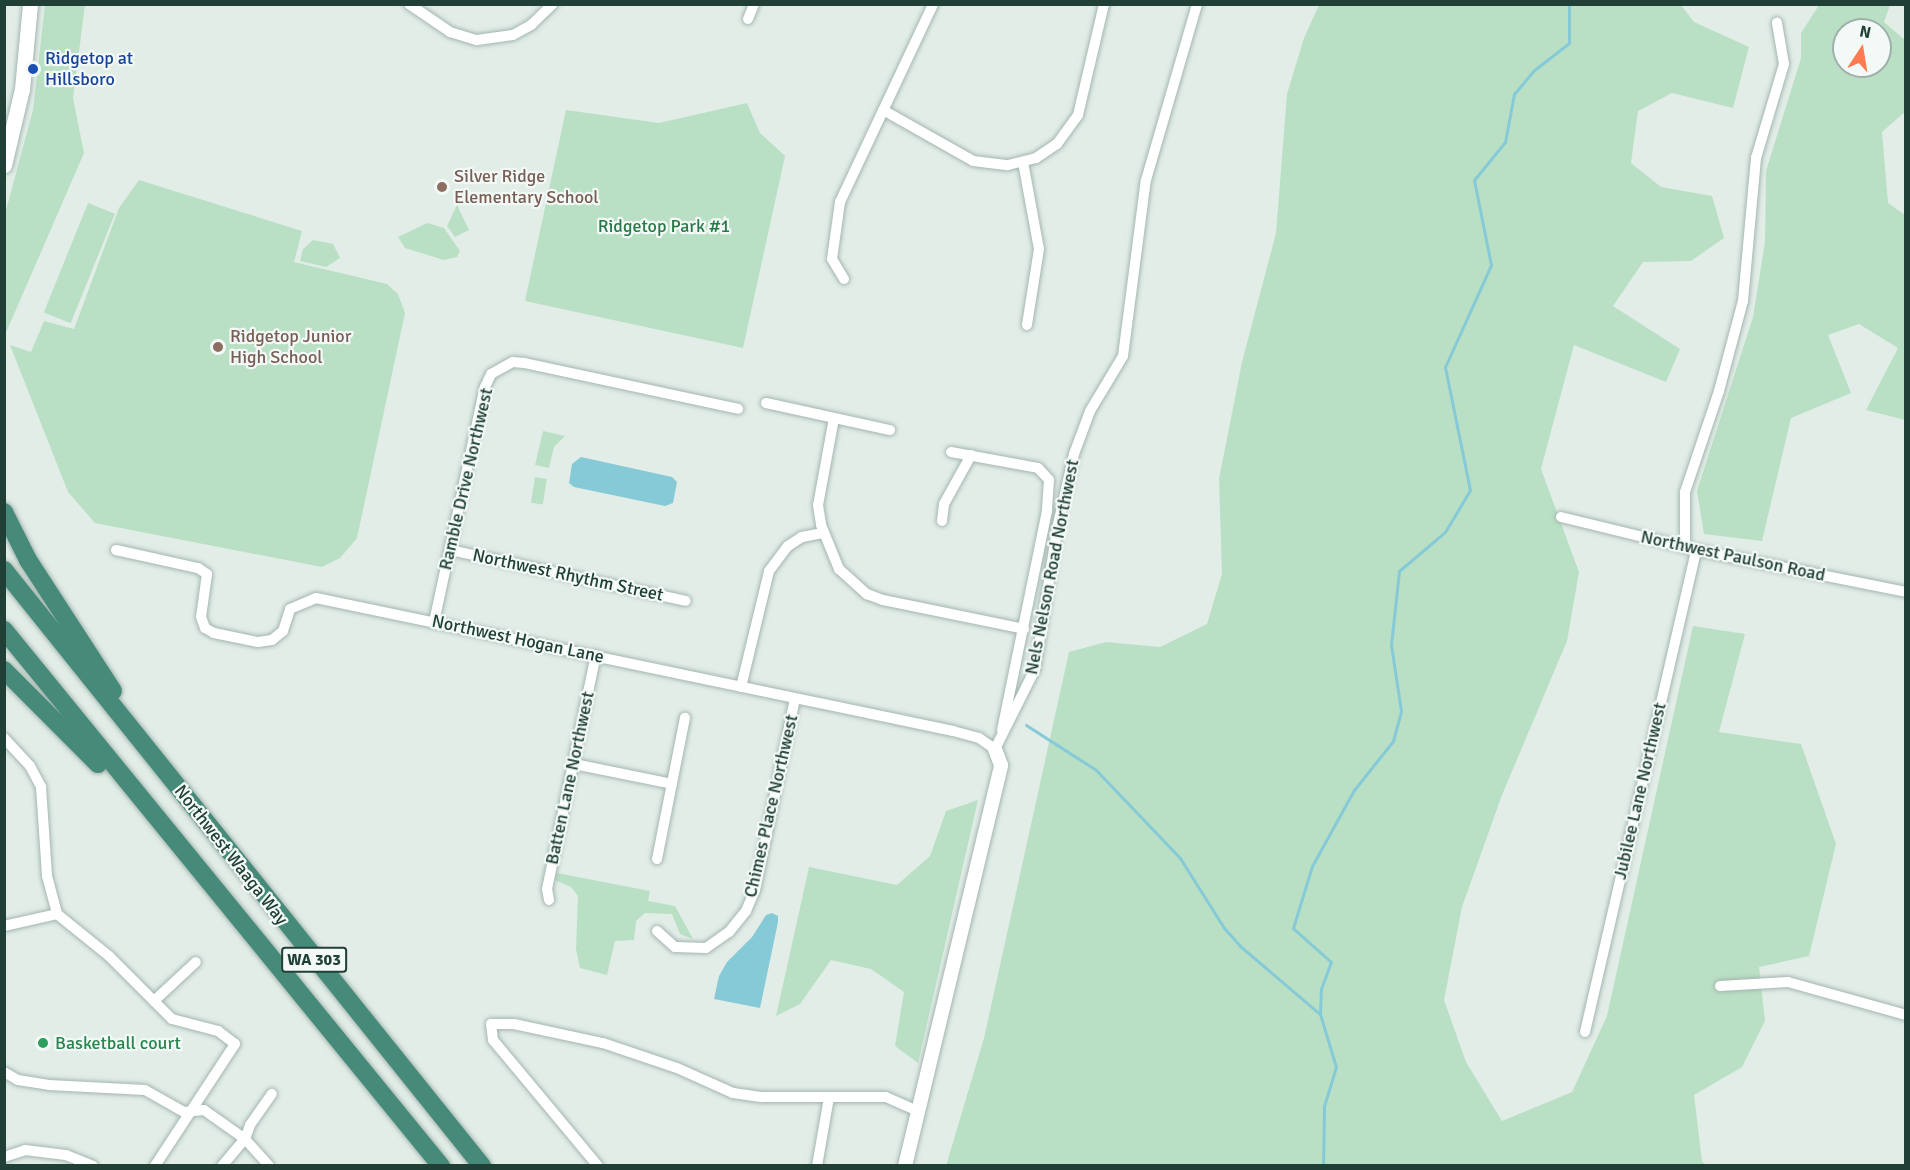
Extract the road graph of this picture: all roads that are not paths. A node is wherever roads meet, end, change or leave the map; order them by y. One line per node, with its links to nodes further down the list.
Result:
1 (30, 4): 12 (main road)
2 (410, 4): 3 (street)
3 (553, 4)
4 (754, 4): 8 (street)
5 (933, 4): 10 (street)
6 (1104, 4): 11 (street)
7 (1197, 4): 40 (street, Nels Nelson Road Northwest)
8 (748, 19)
9 (1777, 22): 25 (street, Jubilee Lane Northwest)
10 (883, 110): 11 (street); 13 (street)
11 (1023, 162): 14 (street)
12 (4, 165)
13 (844, 279)
14 (1027, 325)
15 (766, 403): 17 (street)
16 (738, 410): 27 (street, Ramble Drive Northwest)
17 (834, 418): 18 (street); 24 (street)
18 (890, 430)
19 (951, 452): 20 (street)
20 (971, 455): 23 (street); 32 (street)
21 (4, 513): 41 (highway)
22 (1561, 517): 25 (street, Northwest Paulson Road)
23 (942, 521)
24 (824, 533): 32 (street); 36 (street)
25 (1690, 549): 29 (street, Northwest Paulson Road); 54 (street, Jubilee Lane Northwest)
26 (116, 550): 31 (street, Northwest Hogan Lane)
27 (450, 550): 30 (street, Northwest Rhythm Street); 31 (street, Ramble Drive Northwest)
28 (4, 570): 41 (highway, Northwest Waaga Way / WA 303)
29 (1905, 592)
30 (686, 601)
31 (434, 622): 34 (street, Northwest Hogan Lane)
32 (1024, 629): 40 (street)
33 (4, 630): 44 (highway, Northwest Waaga Way / WA 303)
34 (596, 655): 36 (street, Northwest Hogan Lane); 42 (street, Batten Lane Northwest)
35 (4, 670): 44 (highway)
36 (741, 687): 37 (street, Northwest Hogan Lane)
37 (795, 699): 40 (street, Northwest Hogan Lane); 49 (street, Chimes Place Northwest)
38 (686, 718): 43 (street)
39 (4, 738): 47 (street)
40 (997, 746): 59 (street)
41 (149, 751): 67 (highway, Northwest Waaga Way / WA 303)
42 (574, 764): 43 (street); 46 (street, Batten Lane Northwest)
43 (672, 784): 45 (street)
44 (163, 829): 66 (highway, Northwest Waaga Way / WA 303)
45 (657, 859)
46 (549, 900)
47 (57, 914): 48 (street); 52 (street)
48 (4, 926)
49 (657, 931)
50 (196, 962): 52 (street)
51 (1720, 986): 53 (street)
52 (154, 1001): 58 (street)
53 (1905, 1015)
54 (1585, 1032)
55 (4, 1072): 58 (street)
56 (272, 1094): 60 (street)
57 (829, 1097): 59 (street); 68 (street); 69 (street)
58 (193, 1110): 60 (street); 63 (street)
59 (920, 1112): 70 (street)
60 (245, 1139): 64 (street); 65 (street)
61 (4, 1157): 62 (street)
62 (93, 1166)
63 (155, 1166)
64 (222, 1166)
65 (269, 1166)
66 (441, 1166)
67 (482, 1166)
68 (598, 1166)
69 (817, 1166)
70 (905, 1166)

